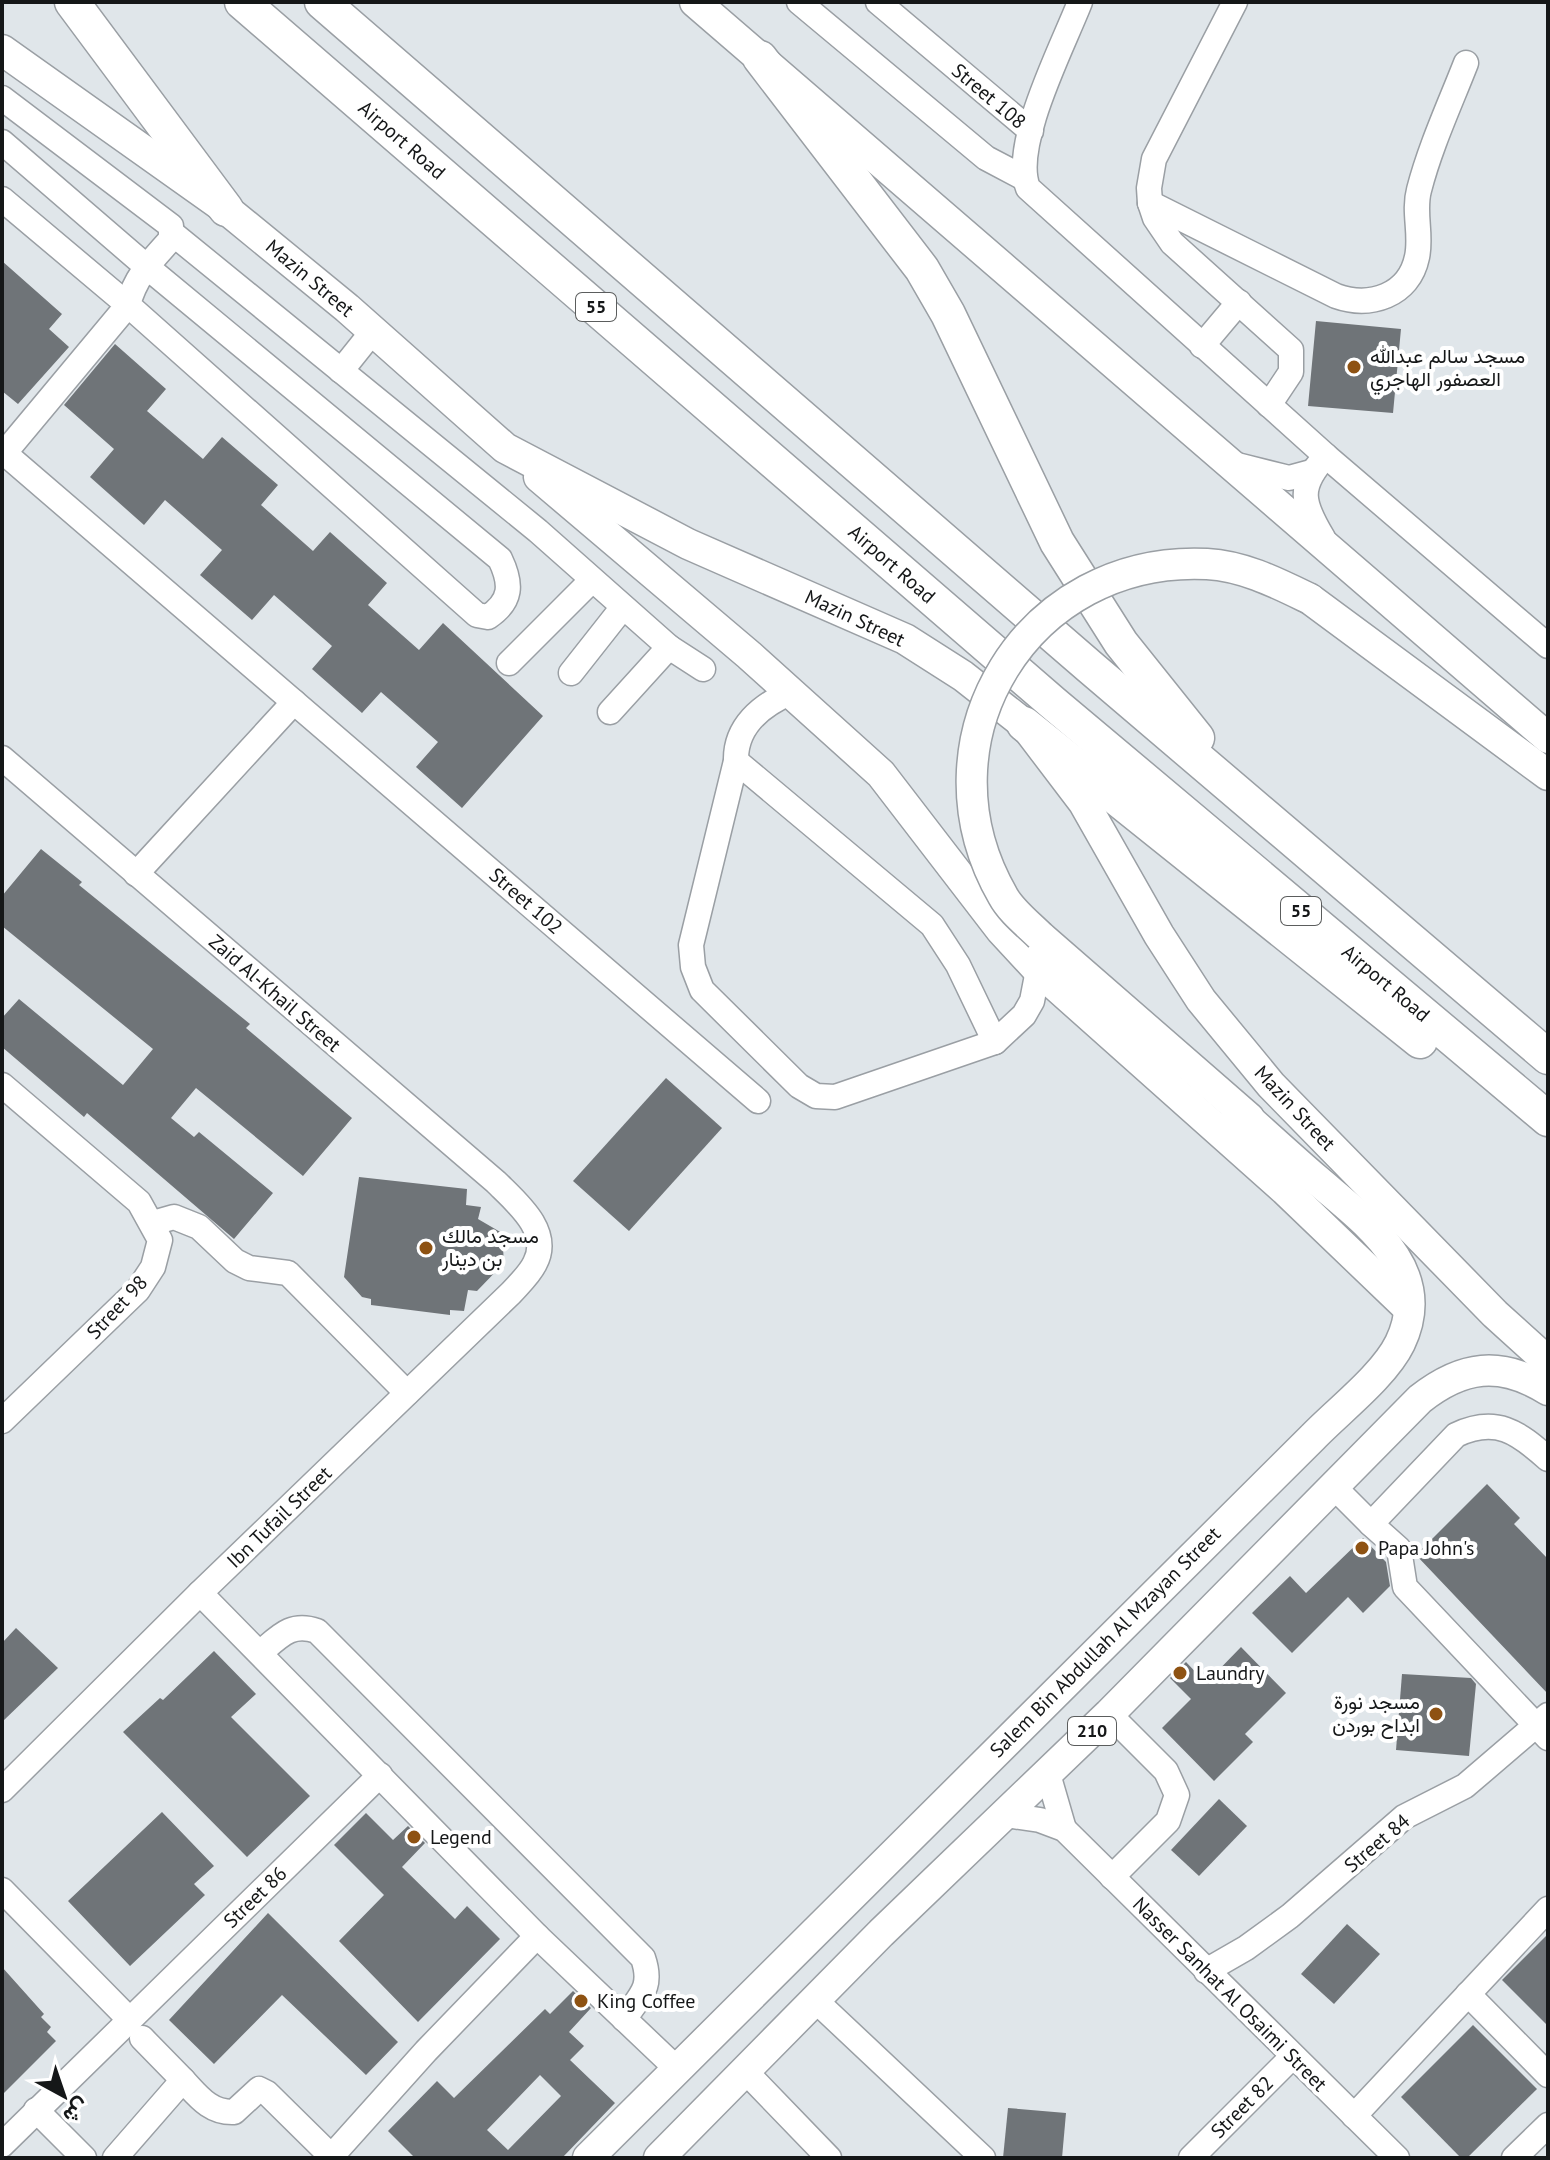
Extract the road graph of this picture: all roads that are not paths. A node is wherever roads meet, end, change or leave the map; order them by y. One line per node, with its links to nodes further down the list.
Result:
1 (72, 2): 18 (highway)
2 (242, 2): 55 (highway, Airport Road / 55)
3 (322, 2): 47 (highway, 55)
4 (695, 2): 10 (main road)
5 (799, 2): 15 (street)
6 (878, 2): 13 (street, Street 108)
7 (1080, 2): 13 (street, Street 108)
8 (1235, 2): 17 (street)
9 (2, 50): 18 (main road, Mazin Street)
10 (760, 58): 29 (main road); 47 (highway)
11 (1466, 63): 17 (street)
12 (2, 98): 19 (street)
13 (1031, 131): 15 (street)
14 (2, 142): 20 (street)
15 (1024, 178): 24 (street)
16 (2, 199): 22 (street)
17 (1150, 203): 21 (street)
18 (226, 209): 23 (main road, Mazin Street)
19 (172, 233): 20 (street); 25 (street)
20 (147, 267): 22 (street); 22 (street)
21 (1239, 302): 24 (street); 26 (street)
22 (128, 305): 28 (street)
23 (373, 331): 25 (street); 27 (main road, Mazin Street)
24 (1202, 346): 26 (street)
25 (341, 371): 32 (street)
26 (1269, 405): 30 (street)
27 (505, 448): 39 (main road); 42 (main road, Mazin Street)
28 (3, 453): 40 (street, Street 102)
29 (1232, 464): 30 (street); 31 (main road)
30 (1318, 464): 31 (street); 34 (street)
31 (1330, 549): 43 (main road)
32 (591, 581): 33 (street); 36 (street)
33 (623, 607): 35 (street); 38 (street)
34 (1548, 646)
35 (669, 647): 37 (street); 41 (street)
36 (509, 663)
37 (703, 669)
38 (571, 673)
39 (792, 692): 45 (street); 49 (main road)
40 (294, 702): 48 (street); 53 (street, Street 102)
41 (610, 712)
42 (1024, 724): 55 (highway); 59 (main road, Mazin Street)
43 (1548, 738)
44 (2, 758): 48 (street, Zaid Al-Khail Street)
45 (736, 761): 50 (street); 50 (street)
46 (1548, 775): 54 (main road, bridge)
47 (1244, 798): 51 (highway, 55)
48 (136, 874): 57 (street, Zaid Al-Khail Street)
49 (1038, 970): 50 (street); 58 (main road)
50 (995, 1042)
51 (1548, 1057)
52 (2, 1085): 56 (street)
53 (758, 1101)
54 (1235, 1107): 58 (main road, Salem Bin Abdullah Al Mzayan Street / 210); 59 (main road)
55 (1548, 1121)
56 (153, 1223): 62 (street); 63 (street, Street 98)
57 (539, 1236): 62 (street, Ibn Tufail Street)
58 (1408, 1308): 64 (main road, Salem Bin Abdullah Al Mzayan Street / 210)
59 (1495, 1314): 60 (main road, Mazin Street)
60 (1548, 1362)
61 (1548, 1390): 66 (main road, 210)
62 (407, 1393): 68 (street, Ibn Tufail Street)
63 (2, 1421)
64 (1313, 1437): 66 (main road); 79 (main road, Salem Bin Abdullah Al Mzayan Street / 210)
65 (1548, 1459): 67 (street)
66 (1341, 1479): 67 (street); 70 (main road, 210)
67 (1371, 1524): 71 (street)
68 (200, 1593): 69 (street); 74 (street, Ibn Tufail Street)
69 (260, 1653): 73 (street); 86 (street)
70 (1109, 1714): 72 (main road, 210); 77 (street)
71 (1544, 1726): 83 (street, Street 84)
72 (1048, 1774): 75 (main road, 210); 76 (street, Nasser Sanhat Al Osaimi Street)
73 (380, 1775): 82 (street); 87 (street, Street 86)
74 (2, 1790)
75 (1006, 1815): 76 (street, Nasser Sanhat Al Osaimi Street); 81 (main road, 210)
76 (1064, 1829): 77 (street, Nasser Sanhat Al Osaimi Street)
77 (1112, 1877): 83 (street, Nasser Sanhat Al Osaimi Street)
78 (2, 1890): 87 (street)
79 (852, 1892): 81 (main road); 89 (main road, Salem Bin Abdullah Al Mzayan Street / 210)
80 (1548, 1909): 84 (street)
81 (881, 1933): 85 (main road, 210)
82 (537, 1936): 86 (street); 97 (street)
83 (1206, 1971): 88 (street, Nasser Sanhat Al Osaimi Street)
84 (1468, 1994): 91 (street); 94 (street)
85 (815, 2000): 90 (main road, 210); 103 (street)
86 (624, 2019): 89 (street)
87 (136, 2029): 92 (street); 93 (street, Street 86)
88 (1293, 2056): 94 (street, Nasser Sanhat Al Osaimi Street); 104 (street, Street 82)
89 (677, 2069): 100 (main road, Salem Bin Abdullah Al Mzayan Street / 210)
90 (745, 2071): 101 (main road, 210); 102 (street)
91 (1548, 2075)
92 (183, 2080): 97 (street); 99 (street)
93 (36, 2110): 96 (street, Street 86); 98 (street)
94 (1354, 2116): 105 (street, Nasser Sanhat Al Osaimi Street)
95 (1548, 2125): 106 (street)
96 (2, 2145)
97 (341, 2154)
98 (84, 2158)
99 (115, 2158)
100 (588, 2158)
101 (659, 2158)
102 (829, 2158)
103 (983, 2158)
104 (1191, 2158)
105 (1397, 2158)
106 (1514, 2158)

